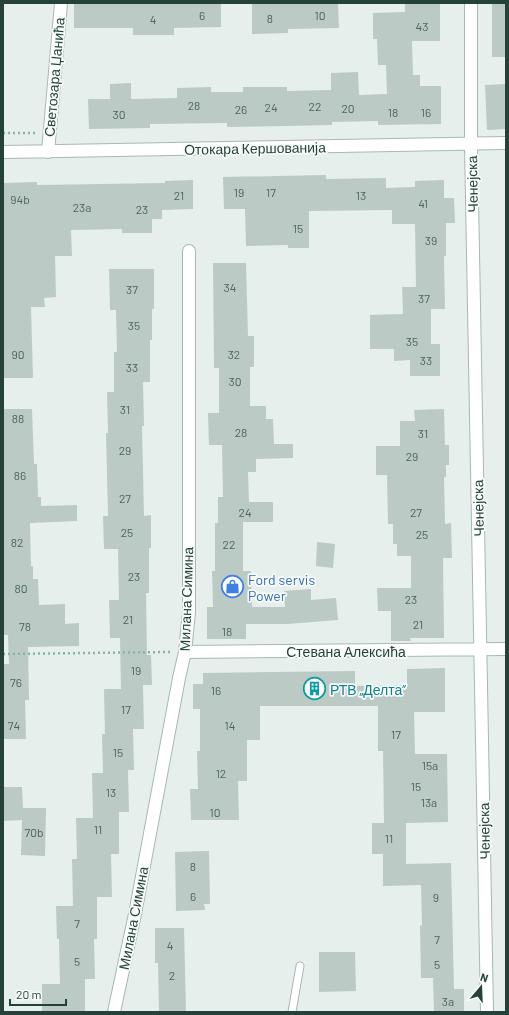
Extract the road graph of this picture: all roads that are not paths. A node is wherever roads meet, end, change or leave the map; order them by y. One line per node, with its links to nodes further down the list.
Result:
1 (61, 3): 6 (street, Светозара Џанића)
2 (471, 3): 4 (street, Ченејска)
3 (506, 143): 4 (street, Отокара Кершованија)
4 (471, 144): 6 (street, Отокара Кершованија); 8 (street, Ченејска)
5 (3, 152): 6 (street, Отокара Кершованија)
6 (48, 152)
7 (189, 251): 10 (street, Милана Симина)
8 (481, 650): 9 (street, Стевана Алексића); 10 (street, Стевана Алексића); 14 (street, Ченејска)
9 (506, 650)
10 (185, 652): 12 (street, Милана Симина)
11 (300, 966): 13 (lane)
12 (114, 1012)
13 (292, 1012)
14 (487, 1012)

